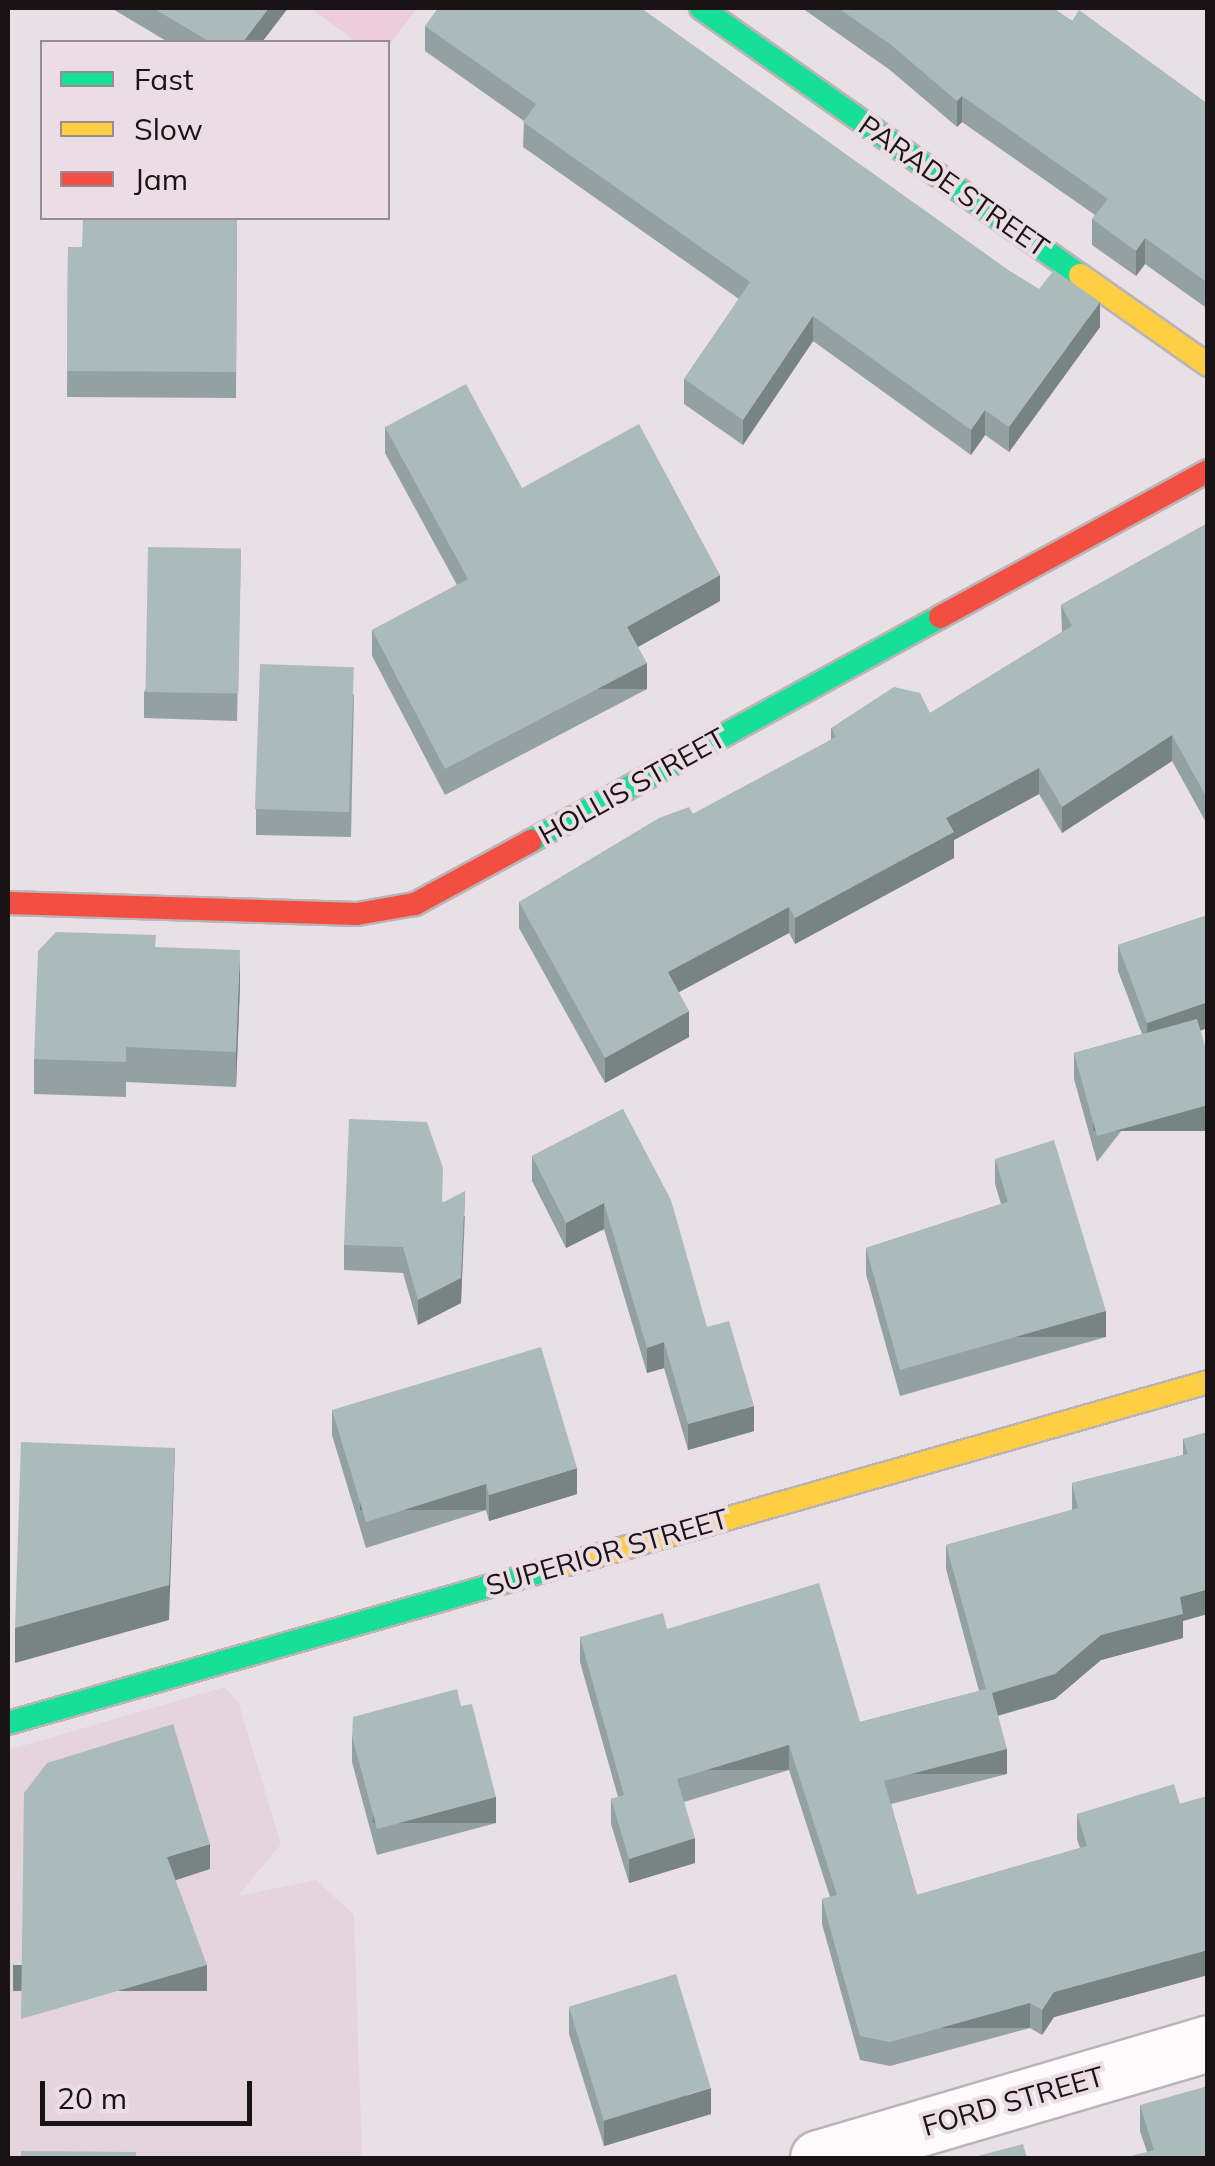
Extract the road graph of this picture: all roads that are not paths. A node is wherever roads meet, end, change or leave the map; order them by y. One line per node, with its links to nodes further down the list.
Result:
1 (700, 8): 2 (street, PARADE STREET)
2 (1208, 364)
3 (1208, 471): 4 (street, HOLLIS STREET)
4 (8, 903)
5 (1208, 1382): 6 (street, SUPERIOR STREET)
6 (8, 1723)
7 (1208, 2044): 8 (street, FORD STREET)
8 (818, 2158)

